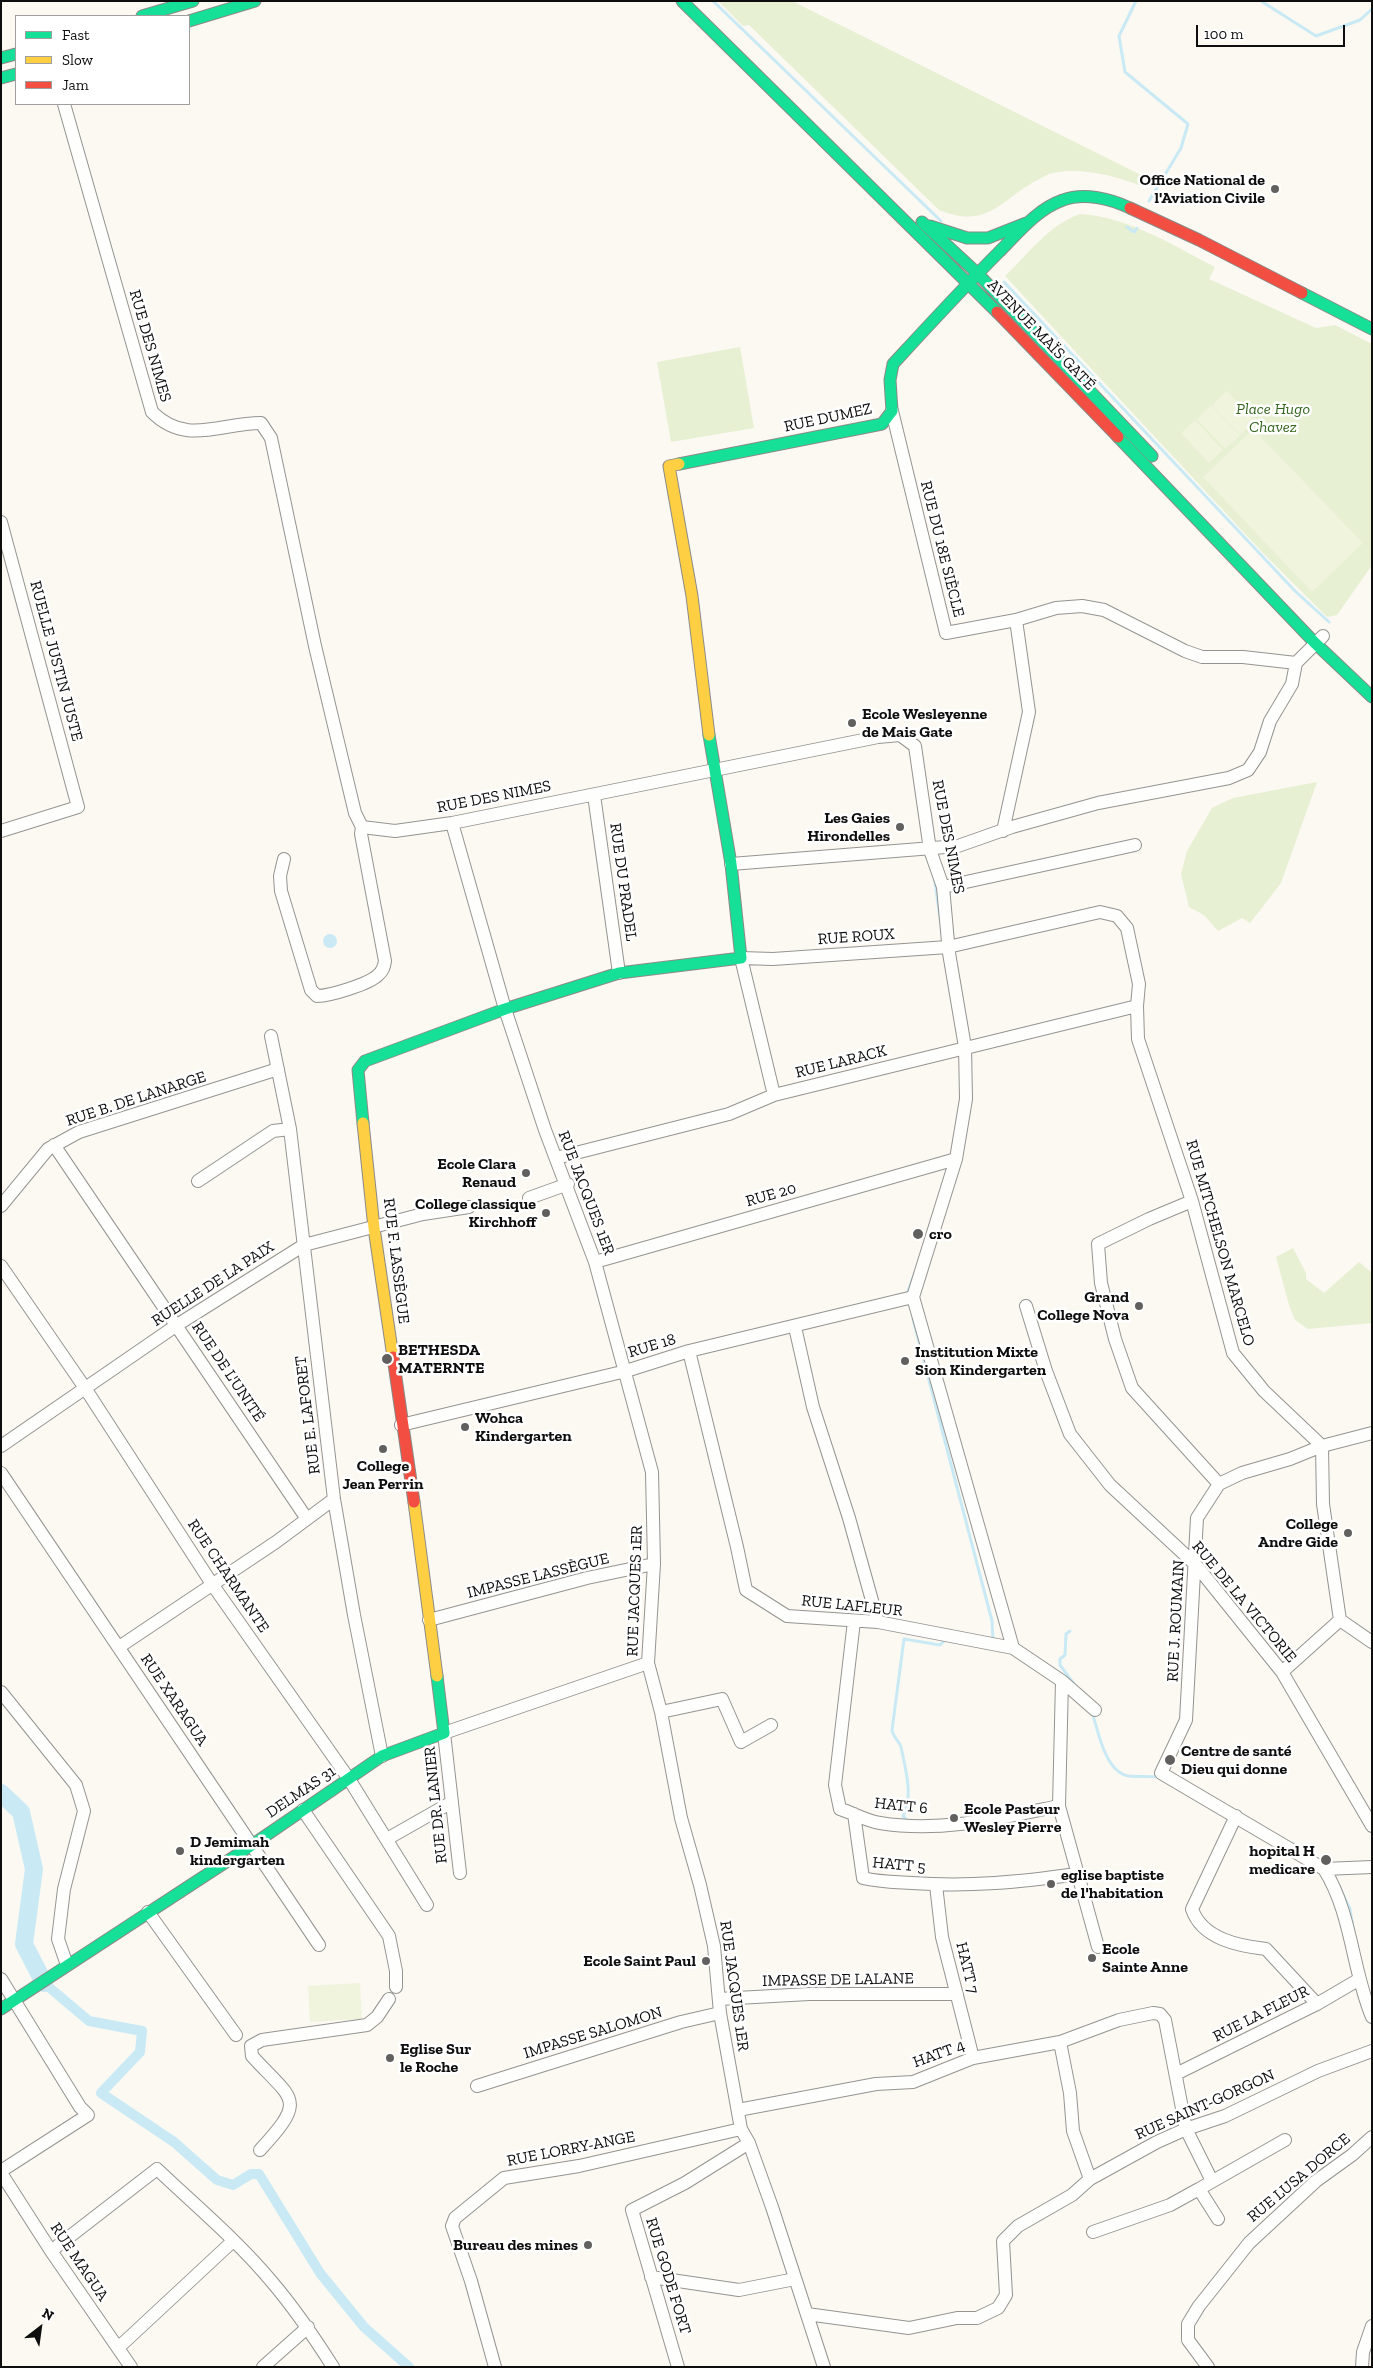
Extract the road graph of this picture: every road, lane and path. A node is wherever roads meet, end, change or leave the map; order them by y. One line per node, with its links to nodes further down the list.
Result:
1 (193, 1): 5 (main road)
2 (255, 1): 6 (main road)
3 (682, 1): 15 (main road, AVENUE MAÏS GATÉ)
4 (697, 1): 13 (main road, AVENUE MAÏS GATÉ)
5 (145, 15)
6 (190, 22)
7 (15, 54): 8 (main road)
8 (1, 58)
9 (15, 74): 10 (main road)
10 (1, 78)
11 (64, 105): 27 (street, RUE DES NIMES)
12 (1030, 221): 13 (main road); 14 (main road, RUE DUMEZ); 16 (main road)
13 (921, 222): 14 (main road, AVENUE MAÏS GATÉ)
14 (978, 274): 15 (main road, RUE DUMEZ); 20 (main road, AVENUE MAÏS GATÉ)
15 (968, 283): 17 (main road, RUE DUMEZ); 20 (main road, AVENUE MAÏS GATÉ)
16 (1372, 329)
17 (892, 411): 19 (street, RUE DU 18E SIÈCLE); 24 (main road, RUE DUMEZ)
18 (1, 522): 29 (street, RUELLE JUSTIN JUSTE)
19 (1016, 620): 21 (street, RUE DU 18E SIÈCLE); 28 (street)
20 (1319, 639): 21 (street); 22 (main road, AVENUE MAÏS GATÉ); 23 (main road, AVENUE MAÏS GATÉ)
21 (1296, 664): 28 (street)
22 (1372, 681)
23 (1372, 697)
24 (714, 769): 25 (street, RUE DES NIMES); 31 (street, RUE DES NIMES); 33 (main road)
25 (594, 795): 26 (street, RUE DES NIMES); 37 (street, RUE DU PRADEL)
26 (452, 823): 27 (street, RUE DES NIMES); 39 (street, RUE JACQUES 1ER)
27 (362, 827): 32 (street)
28 (1003, 831): 31 (street)
29 (1, 832)
30 (1135, 845): 34 (street)
31 (930, 850): 33 (street); 34 (street, RUE DES NIMES)
32 (284, 859)
33 (730, 864): 36 (main road)
34 (942, 888): 35 (street, RUE DES NIMES)
35 (948, 947): 36 (street, RUE ROUX); 38 (street, RUE ROUX); 41 (street, RUE DES NIMES)
36 (741, 958): 37 (main road, RUE ROUX); 43 (street)
37 (619, 974): 39 (main road, RUE ROUX)
38 (1137, 1006): 41 (street, RUE LARACK); 51 (street, RUE MITCHELSON MARCELO)
39 (505, 1009): 46 (street, RUE JACQUES 1ER); 54 (main road, RUE F. LASSÈGUE)
40 (270, 1036): 42 (street, RUE E. LAFORET)
41 (965, 1048): 43 (street, RUE LARACK); 47 (street, RUE DES NIMES)
42 (278, 1069): 44 (street, RUE E. LAFORET); 45 (street, RUE B. DE LANARGE)
43 (774, 1095): 46 (street, RUE LARACK)
44 (290, 1129): 48 (street); 55 (street, RUE E. LAFORET)
45 (54, 1145): 52 (street, RUE B. DE LANARGE); 60 (street, RUE DE L'UNITÉ)
46 (556, 1158): 49 (street, RUE JACQUES 1ER)
47 (956, 1159): 56 (street, RUE 20); 58 (street, RUE DES NIMES)
48 (198, 1181)
49 (568, 1184): 50 (street); 56 (street, RUE JACQUES 1ER)
50 (529, 1198)
51 (1192, 1201): 68 (street, RUE MITCHELSON MARCELO); 70 (street)
52 (1, 1206)
53 (469, 1207): 54 (street, RUELLE DE LA PAIX)
54 (374, 1228): 55 (street, RUELLE DE LA PAIX); 65 (main road, RUE F. LASSÈGUE)
55 (304, 1245): 60 (street, RUELLE DE LA PAIX); 71 (street, RUE E. LAFORET)
56 (595, 1262): 63 (street, RUE JACQUES 1ER)
57 (1, 1266): 64 (street, RUE CHARMANTE)
58 (913, 1297): 61 (street, RUE 18); 82 (street)
59 (1026, 1306): 74 (street, RUE DE LA VICTORIE)
60 (176, 1325): 64 (street, RUELLE DE LA PAIX); 72 (street, RUE DE L'UNITÉ)
61 (795, 1327): 62 (street, RUE 18); 79 (street)
62 (689, 1352): 63 (street, RUE 18); 78 (street, RUE LAFLEUR)
63 (626, 1371): 65 (street, RUE 18); 73 (street, RUE JACQUES 1ER)
64 (85, 1388): 67 (street, RUELLE DE LA PAIX); 75 (street, RUE CHARMANTE)
65 (401, 1425): 76 (main road, RUE F. LASSÈGUE)
66 (1372, 1433): 68 (street)
67 (1, 1446)
68 (1322, 1446): 70 (street); 77 (street)
69 (1, 1473): 81 (street, RUE XARAGUA)
70 (1219, 1484): 74 (street, RUE J. ROUMAIN)
71 (334, 1499): 72 (street); 91 (street, RUE E. LAFORET)
72 (308, 1519): 75 (street)
73 (654, 1564): 76 (street, IMPASSE LASSÈGUE); 83 (street, RUE JACQUES 1ER)
74 (1196, 1564): 84 (street, RUE DE LA VICTORIE); 97 (street, RUE J. ROUMAIN)
75 (212, 1584): 81 (street); 92 (street, RUE CHARMANTE)
76 (430, 1620): 90 (main road, RUE F. LASSÈGUE)
77 (1340, 1620): 80 (street); 84 (street)
78 (854, 1621): 79 (street, RUE LAFLEUR); 96 (street, HATT 6)
79 (878, 1622): 82 (street, RUE LAFLEUR)
80 (1372, 1642)
81 (119, 1647): 100 (street, RUE XARAGUA)
82 (1013, 1648): 85 (street, RUE LAFLEUR)
83 (648, 1663): 88 (street, RUE JACQUES 1ER); 90 (street, DELMAS 31)
84 (1282, 1672): 98 (street, RUE DE LA VICTORIE)
85 (1062, 1681): 87 (street, RUE LAFLEUR); 94 (street)
86 (1, 1692): 110 (street)
87 (1095, 1710)
88 (661, 1712): 89 (street); 116 (street, RUE JACQUES 1ER)
89 (771, 1725)
90 (444, 1733): 91 (main road, DELMAS 31); 93 (street, RUE DR. LANIER)
91 (382, 1756): 92 (main road, DELMAS 31)
92 (349, 1779): 95 (main road, DELMAS 31); 99 (street, RUE CHARMANTE)
93 (452, 1802): 99 (street); 103 (street, RUE DR. LANIER)
94 (1059, 1806): 96 (street, HATT 6); 104 (street)
95 (303, 1810): 100 (main road, DELMAS 31); 113 (street)
96 (854, 1814): 105 (street, HATT 5)
97 (1236, 1816): 102 (street); 118 (street)
98 (1372, 1826)
99 (387, 1839): 106 (street, RUE CHARMANTE)
100 (252, 1845): 107 (main road, DELMAS 31); 108 (street, RUE XARAGUA)
101 (1372, 1868): 102 (street)
102 (1324, 1869): 112 (street)
103 (460, 1873)
104 (1077, 1874): 105 (street); 109 (street)
105 (936, 1885): 114 (street, HATT 7)
106 (427, 1905)
107 (148, 1912): 110 (main road, DELMAS 31); 122 (street)
108 (319, 1945)
109 (1098, 1947)
110 (67, 1966): 117 (main road, DELMAS 31)
111 (1, 1978): 117 (street)
112 (1358, 1980): 118 (street, RUE LA FLEUR); 121 (street)
113 (396, 1987)
114 (957, 1994): 116 (street, IMPASSE DE LALANE); 125 (street, HATT 7)
115 (389, 1999): 134 (street)
116 (719, 1999): 120 (street, RUE JACQUES 1ER)
117 (14, 2000): 119 (main road, DELMAS 31); 135 (street)
118 (1318, 2004): 126 (street, RUE LA FLEUR)
119 (1, 2009)
120 (720, 2014): 127 (street, IMPASSE SALOMON); 128 (street, RUE JACQUES 1ER)
121 (1372, 2017)
122 (236, 2035)
123 (1060, 2042): 125 (street, HATT 4); 126 (street, HATT 4); 136 (street)
124 (1372, 2051): 130 (street, RUE SAINT-GORGON)
125 (974, 2058): 128 (street, HATT 4)
126 (1176, 2074): 130 (street)
127 (477, 2086)
128 (738, 2110): 129 (street, RUE JACQUES 1ER)
129 (742, 2129): 133 (street, RUE JACQUES 1ER); 153 (street, RUE LORRY-ANGE)
130 (1186, 2129): 136 (street, RUE SAINT-GORGON); 137 (street)
131 (1372, 2137): 149 (street, RUE LUSA DORCE)
132 (1285, 2140): 137 (street)
133 (749, 2144): 143 (street, RUE GODE FORT); 144 (street, RUE JACQUES 1ER)
134 (260, 2150)
135 (1, 2172): 142 (street, RUE MAGUA)
136 (1090, 2179): 145 (street, RUE SAINT-GORGON)
137 (1212, 2181): 138 (street)
138 (1199, 2189): 139 (street); 140 (street)
139 (1218, 2219)
140 (1093, 2232)
141 (233, 2241): 142 (street); 147 (street); 148 (street)
142 (51, 2251): 148 (street, RUE MAGUA)
143 (650, 2277): 144 (street); 154 (street, RUE GODE FORT)
144 (795, 2279): 145 (street, RUE JACQUES 1ER)
145 (807, 2314): 155 (street, RUE JACQUES 1ER)
146 (1372, 2326): 156 (street)
147 (308, 2327): 151 (street); 152 (street)
148 (118, 2348): 150 (street, RUE MAGUA)
149 (1205, 2366)
150 (131, 2367)
151 (263, 2367)
152 (333, 2367)
153 (494, 2367)
154 (678, 2367)
155 (824, 2367)
156 (1362, 2367)

